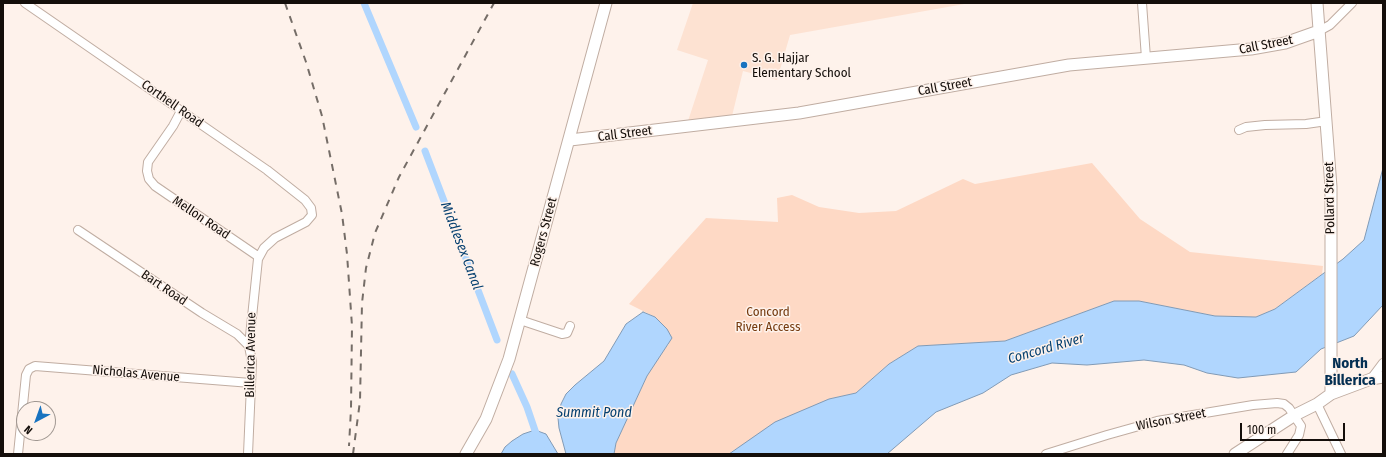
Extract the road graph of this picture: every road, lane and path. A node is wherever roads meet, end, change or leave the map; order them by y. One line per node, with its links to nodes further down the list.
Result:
1 (25, 3): 8 (street, Corthell Road)
2 (606, 3): 11 (street, Rogers Street)
3 (1142, 3): 7 (street)
4 (1317, 3): 6 (street, Pollard Street)
5 (1352, 3): 6 (street)
6 (1319, 31): 7 (street, Call Street); 9 (street, Pollard Street)
7 (1146, 58): 11 (street, Call Street)
8 (181, 110): 13 (street, Mellon Road); 13 (street, Corthell Road)
9 (1327, 121): 10 (street); 21 (street, Pollard Street)
10 (1239, 130)
11 (570, 140): 14 (street, Rogers Street)
12 (78, 230): 16 (street, Bart Road)
13 (258, 257): 16 (street, Billerica Avenue)
14 (520, 320): 15 (street); 26 (street, Rogers Street)
15 (570, 326)
16 (249, 346): 20 (street, Billerica Avenue)
17 (1383, 363): 19 (street)
18 (1383, 377): 19 (street)
19 (1371, 379): 21 (street)
20 (251, 383): 24 (street, Nicholas Avenue); 25 (street, Billerica Avenue)
21 (1331, 394): 22 (street)
22 (1317, 404): 23 (street); 30 (street)
23 (1295, 415): 27 (street, Wilson Street); 28 (street); 29 (street)
24 (18, 454)
25 (248, 454)
26 (466, 454)
27 (1046, 454)
28 (1235, 454)
29 (1287, 454)
30 (1341, 454)

